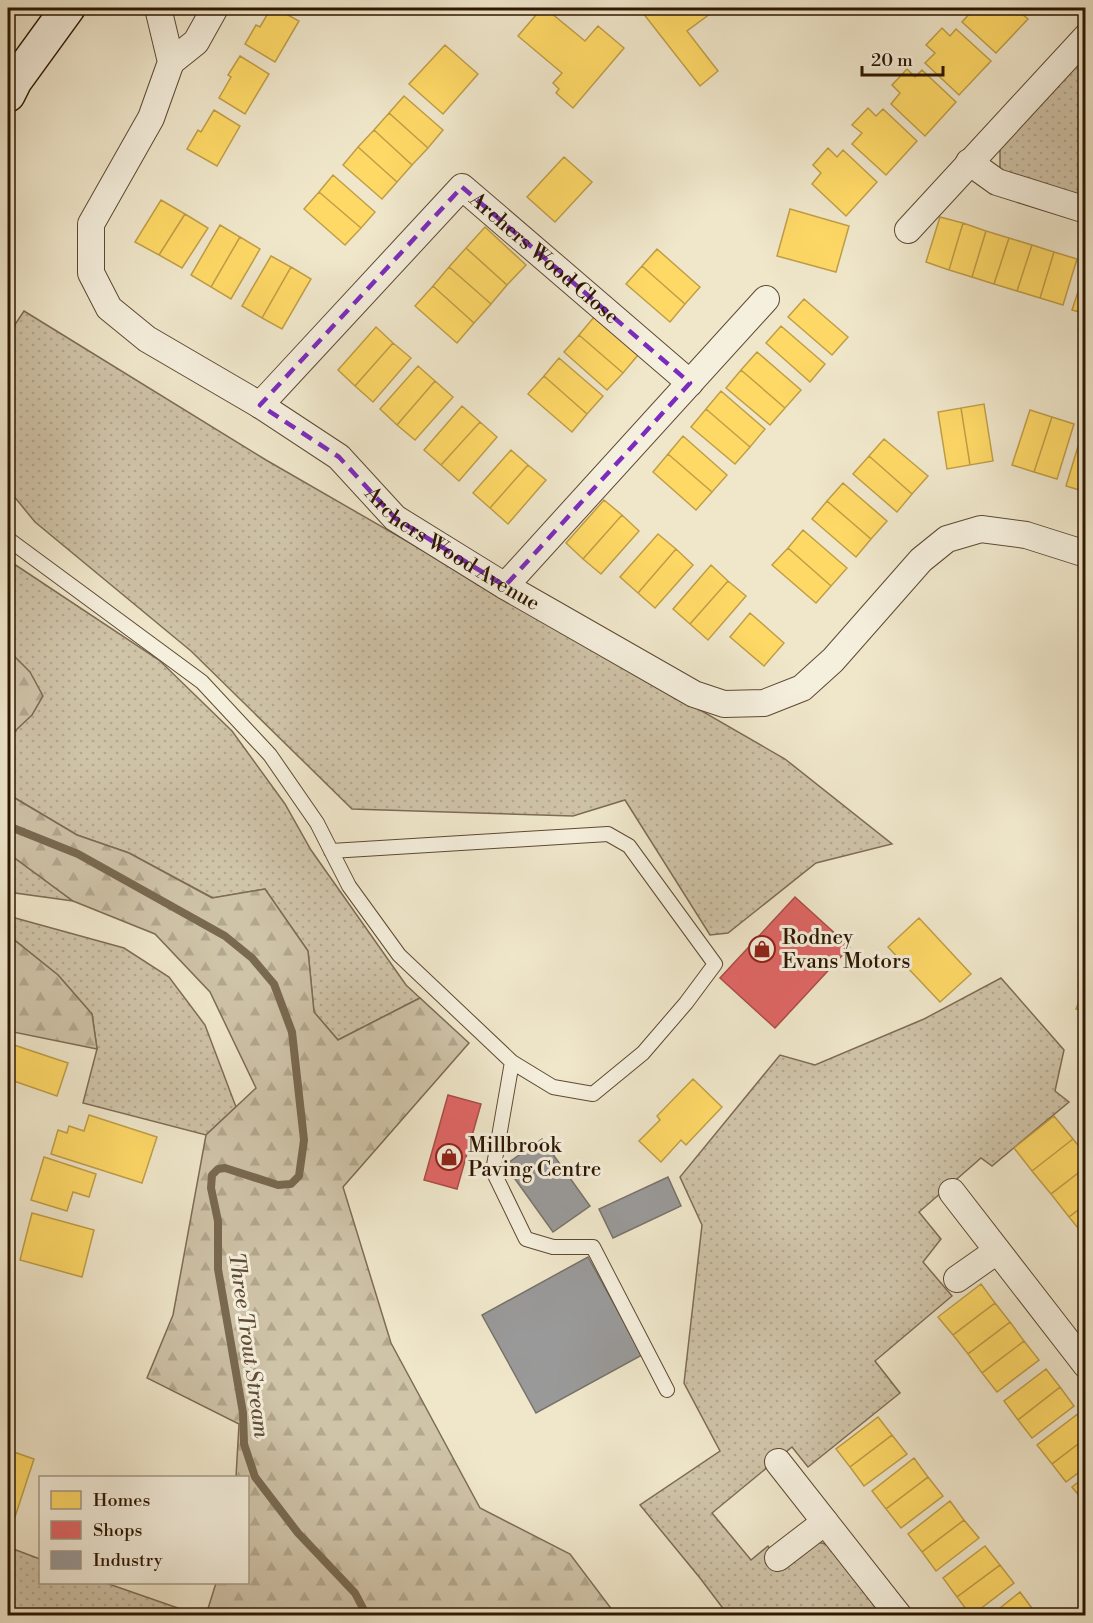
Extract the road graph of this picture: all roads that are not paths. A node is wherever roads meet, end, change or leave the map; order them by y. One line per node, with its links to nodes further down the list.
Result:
1 (68, 8): 6 (main road)
2 (158, 8): 5 (street)
3 (215, 8): 5 (street)
4 (1086, 37): 7 (street)
5 (171, 62): 12 (street, Archers Wood Avenue)
6 (10, 84)
7 (969, 162): 8 (street); 9 (street)
8 (1086, 210)
9 (908, 230)
10 (766, 299): 11 (street)
11 (690, 383): 12 (street, Archers Wood Close); 15 (street)
12 (260, 405): 15 (street, Archers Wood Avenue)
13 (8, 539): 16 (lane)
14 (1086, 554): 15 (street, Archers Wood Avenue)
15 (505, 586)
16 (331, 851): 17 (lane); 17 (lane)
17 (512, 1062): 22 (lane)
18 (952, 1192): 19 (street)
19 (997, 1251): 20 (street); 21 (street)
20 (957, 1279)
21 (1086, 1365)
22 (667, 1390)
23 (778, 1462): 24 (street)
24 (825, 1522): 25 (street); 26 (street)
25 (778, 1558)
26 (899, 1616)

